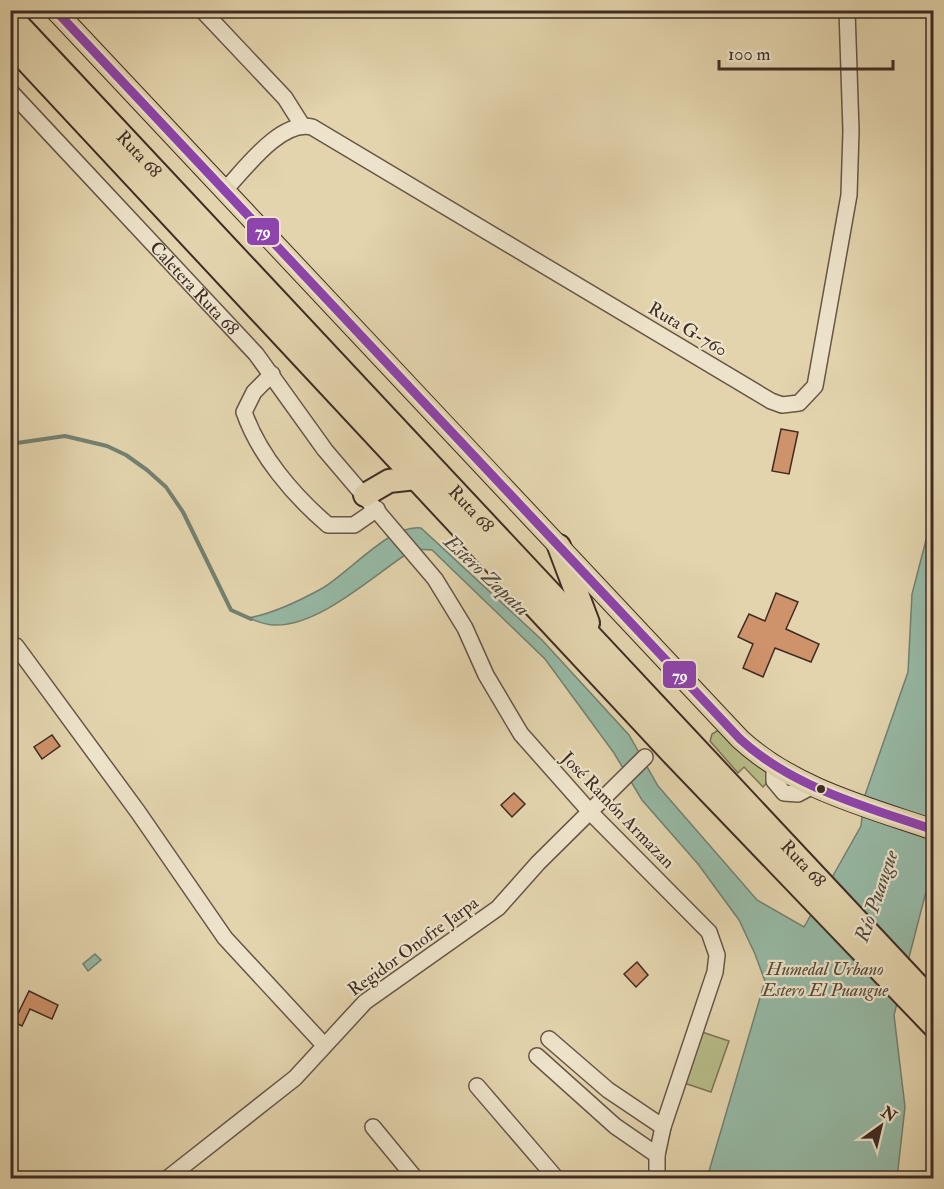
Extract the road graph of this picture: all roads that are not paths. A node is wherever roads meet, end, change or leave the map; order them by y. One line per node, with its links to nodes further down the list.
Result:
1 (55, 10): 8 (main road)
2 (202, 10): 7 (street)
3 (847, 10): 7 (street, Ruta G-760)
4 (10, 16): 13 (highway, Ruta 68)
5 (10, 43): 10 (highway, Ruta 68)
6 (10, 91): 9 (street, Caletera Ruta 68)
7 (302, 125): 8 (street)
8 (225, 190): 12 (main road)
9 (272, 374): 11 (street, Caletera Ruta 68); 11 (street)
10 (416, 478): 11 (highway); 18 (highway, Ruta 68)
11 (371, 502): 16 (street, José Ramón Armazan)
12 (559, 546): 13 (highway); 17 (main road)
13 (598, 643): 18 (highway, Ruta 68)
14 (16, 646): 23 (street)
15 (645, 757): 16 (street, Regidor Onofre Jarpa)
16 (591, 813): 23 (street, Regidor Onofre Jarpa); 27 (street, José Ramón Armazan)
17 (933, 830)
18 (816, 890): 19 (highway, Ruta 68)
19 (912, 992): 20 (highway, Ruta 68); 21 (highway, Ruta 68)
20 (933, 1003)
21 (933, 1026)
22 (549, 1039): 27 (street)
23 (324, 1045): 30 (street, Regidor Onofre Jarpa)
24 (537, 1056): 28 (street)
25 (477, 1086): 32 (street)
26 (373, 1127): 31 (street)
27 (663, 1127): 28 (street, José Ramón Armazan)
28 (657, 1155): 29 (street, José Ramón Armazan)
29 (658, 1178)
30 (168, 1179)
31 (415, 1179)
32 (556, 1179)

